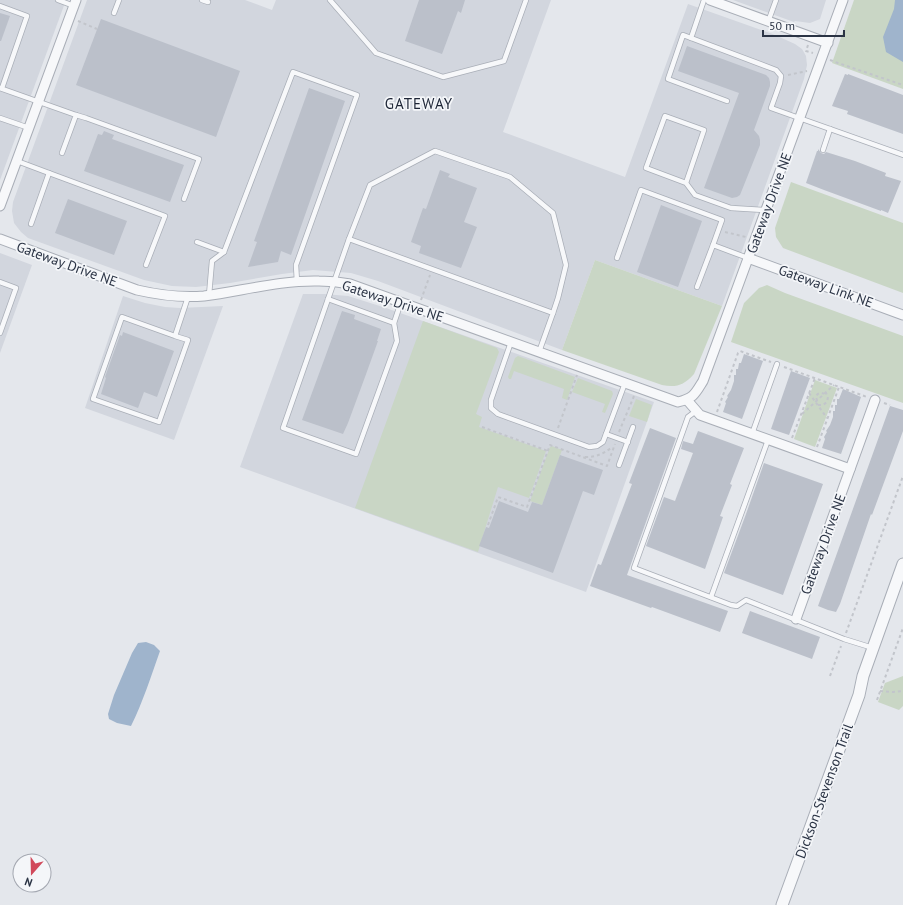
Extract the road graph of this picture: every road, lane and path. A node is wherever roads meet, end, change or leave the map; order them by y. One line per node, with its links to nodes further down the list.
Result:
1 (58, 0): 11 (lane)
2 (119, 0): 13 (lane)
3 (202, 0): 10 (lane)
4 (330, 0): 5 (lane)
5 (526, 0)
6 (704, 0): 17 (lane)
7 (710, 0): 15 (street)
8 (776, 0): 15 (lane)
9 (843, 0): 18 (street, Gateway Drive NE)
10 (208, 2)
11 (75, 3): 14 (street)
12 (0, 6): 23 (lane)
13 (114, 13)
14 (69, 18): 16 (path); 25 (street)
15 (768, 22): 18 (street)
16 (97, 29)
17 (691, 38): 21 (lane); 24 (lane)
18 (828, 43): 28 (street, Gateway Drive NE)
19 (831, 60): 22 (path)
20 (808, 71): 21 (path)
21 (781, 76): 28 (lane)
22 (903, 85)
23 (1, 88): 25 (lane)
24 (727, 101)
25 (38, 102): 26 (lane); 29 (street)
26 (76, 115): 32 (lane); 38 (lane)
27 (0, 118): 29 (lane)
28 (800, 118): 30 (lane); 40 (street, Gateway Drive NE)
29 (29, 128): 34 (street)
30 (830, 129): 31 (lane); 33 (lane)
31 (823, 150)
32 (62, 153)
33 (903, 155)
34 (17, 161): 35 (lane); 37 (street)
35 (49, 173): 41 (lane); 51 (lane)
36 (686, 183): 36 (lane); 40 (lane)
37 (2, 192): 39 (street)
38 (184, 199)
39 (0, 206)
40 (766, 210): 50 (street, Gateway Drive NE)
41 (31, 224)
42 (718, 229): 43 (path); 47 (lane); 49 (lane)
43 (747, 238)
44 (0, 239): 58 (street, Gateway Drive NE)
45 (349, 239): 52 (lane); 55 (lane); 62 (lane)
46 (197, 242): 48 (lane)
47 (713, 245): 50 (lane); 56 (lane)
48 (224, 252): 54 (lane); 57 (lane)
49 (617, 258)
50 (748, 258): 63 (street, Gateway Link NE); 78 (street, Gateway Drive NE)
51 (146, 265)
52 (432, 269): 61 (path); 62 (lane)
53 (0, 282): 65 (lane)
54 (296, 282): 55 (street, Gateway Drive NE); 57 (street, Gateway Drive NE)
55 (335, 282): 59 (lane); 60 (street, Gateway Drive NE)
56 (698, 287)
57 (210, 295): 58 (street, Gateway Drive NE)
58 (188, 296): 66 (lane)
59 (328, 299): 64 (lane); 64 (lane)
60 (401, 302): 61 (street, Gateway Drive NE); 64 (lane)
61 (418, 308): 67 (street, Gateway Drive NE)
62 (554, 313): 68 (lane)
63 (903, 315)
64 (394, 323)
65 (0, 333)
66 (175, 336): 66 (lane)
67 (511, 342): 68 (street, Gateway Drive NE); 90 (lane)
68 (539, 352): 70 (street, Gateway Drive NE)
69 (777, 364): 71 (path); 85 (path); 89 (lane)
70 (580, 366): 72 (street, Gateway Drive NE); 90 (path)
71 (815, 378): 73 (path); 76 (path)
72 (625, 383): 74 (street, Gateway Drive NE); 88 (lane)
73 (834, 385): 75 (path); 77 (path)
74 (637, 387): 78 (street, Gateway Drive NE); 91 (path)
75 (839, 387): 79 (path); 84 (path)
76 (809, 393): 80 (path); 83 (path)
77 (825, 393): 80 (path); 80 (path)
78 (686, 400): 82 (street)
79 (875, 400): 81 (path); 99 (street, Gateway Drive NE)
80 (816, 402): 83 (path); 84 (path)
81 (890, 405)
82 (696, 411): 85 (street); 103 (lane)
83 (801, 415): 92 (path)
84 (827, 418): 96 (path)
85 (714, 420): 89 (street)
86 (482, 427): 97 (path)
87 (633, 427): 94 (lane)
88 (606, 434): 90 (lane); 91 (lane)
89 (752, 434): 93 (street)
90 (556, 435): 95 (path)
91 (617, 438): 94 (lane); 95 (path)
92 (792, 439)
93 (768, 440): 99 (street); 103 (lane)
94 (628, 442): 98 (lane)
95 (552, 445): 97 (path)
96 (816, 448)
97 (548, 451): 101 (path)
98 (619, 465)
99 (850, 469): 104 (street, Gateway Drive NE)
100 (903, 476): 106 (path)
101 (488, 525)
102 (903, 564): 107 (street, Dickson-Stevenson Trail)
103 (711, 597): 104 (lane)
104 (796, 619): 106 (lane)
105 (903, 628): 109 (path)
106 (844, 639): 107 (lane); 108 (path)
107 (873, 648): 112 (street, Dickson-Stevenson Trail)
108 (830, 676)
109 (880, 691): 110 (path); 111 (path)
110 (903, 691)
111 (877, 700)
112 (782, 905)

